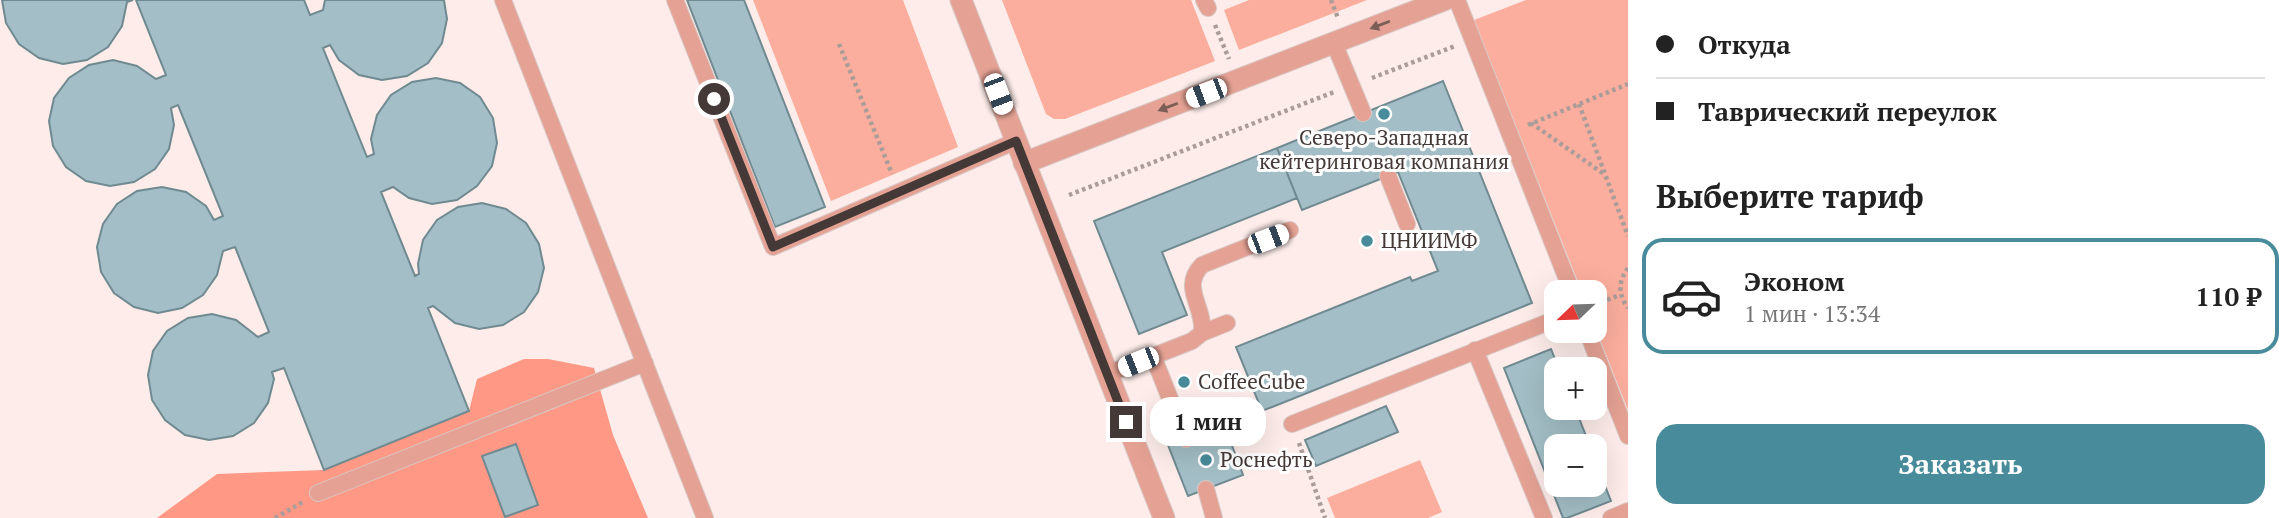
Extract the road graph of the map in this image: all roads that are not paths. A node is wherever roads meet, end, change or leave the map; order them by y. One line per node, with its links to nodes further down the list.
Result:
1 (503, 0): 20 (lane)
2 (675, 0): 8 (lane)
3 (961, 0): 8 (street)
4 (1444, 0): 6 (street, one-way to 6)
5 (1457, 0): 13 (lane)
6 (1334, 43): 7 (lane); 9 (street, one-way to 9)
7 (1363, 113)
8 (1016, 141): 9 (street)
9 (1024, 163): 21 (street)
10 (1388, 176): 11 (lane)
11 (1407, 224)
12 (1290, 230): 16 (lane)
13 (1567, 280)
14 (1227, 323): 16 (lane)
15 (1544, 324): 18 (lane)
16 (1202, 333): 19 (lane)
17 (1592, 343): 23 (lane)
18 (1475, 350): 22 (lane); 31 (lane)
19 (1153, 356): 21 (lane); 24 (lane)
20 (646, 363): 26 (lane); 28 (lane)
21 (1108, 374): 29 (street)
22 (1292, 424)
23 (1628, 436)
24 (1186, 439)
25 (1206, 489): 30 (lane)
26 (318, 493)
27 (1628, 511): 32 (lane)
28 (705, 518)
29 (1164, 518)
30 (1214, 518)
31 (1544, 518)
32 (1611, 518)

